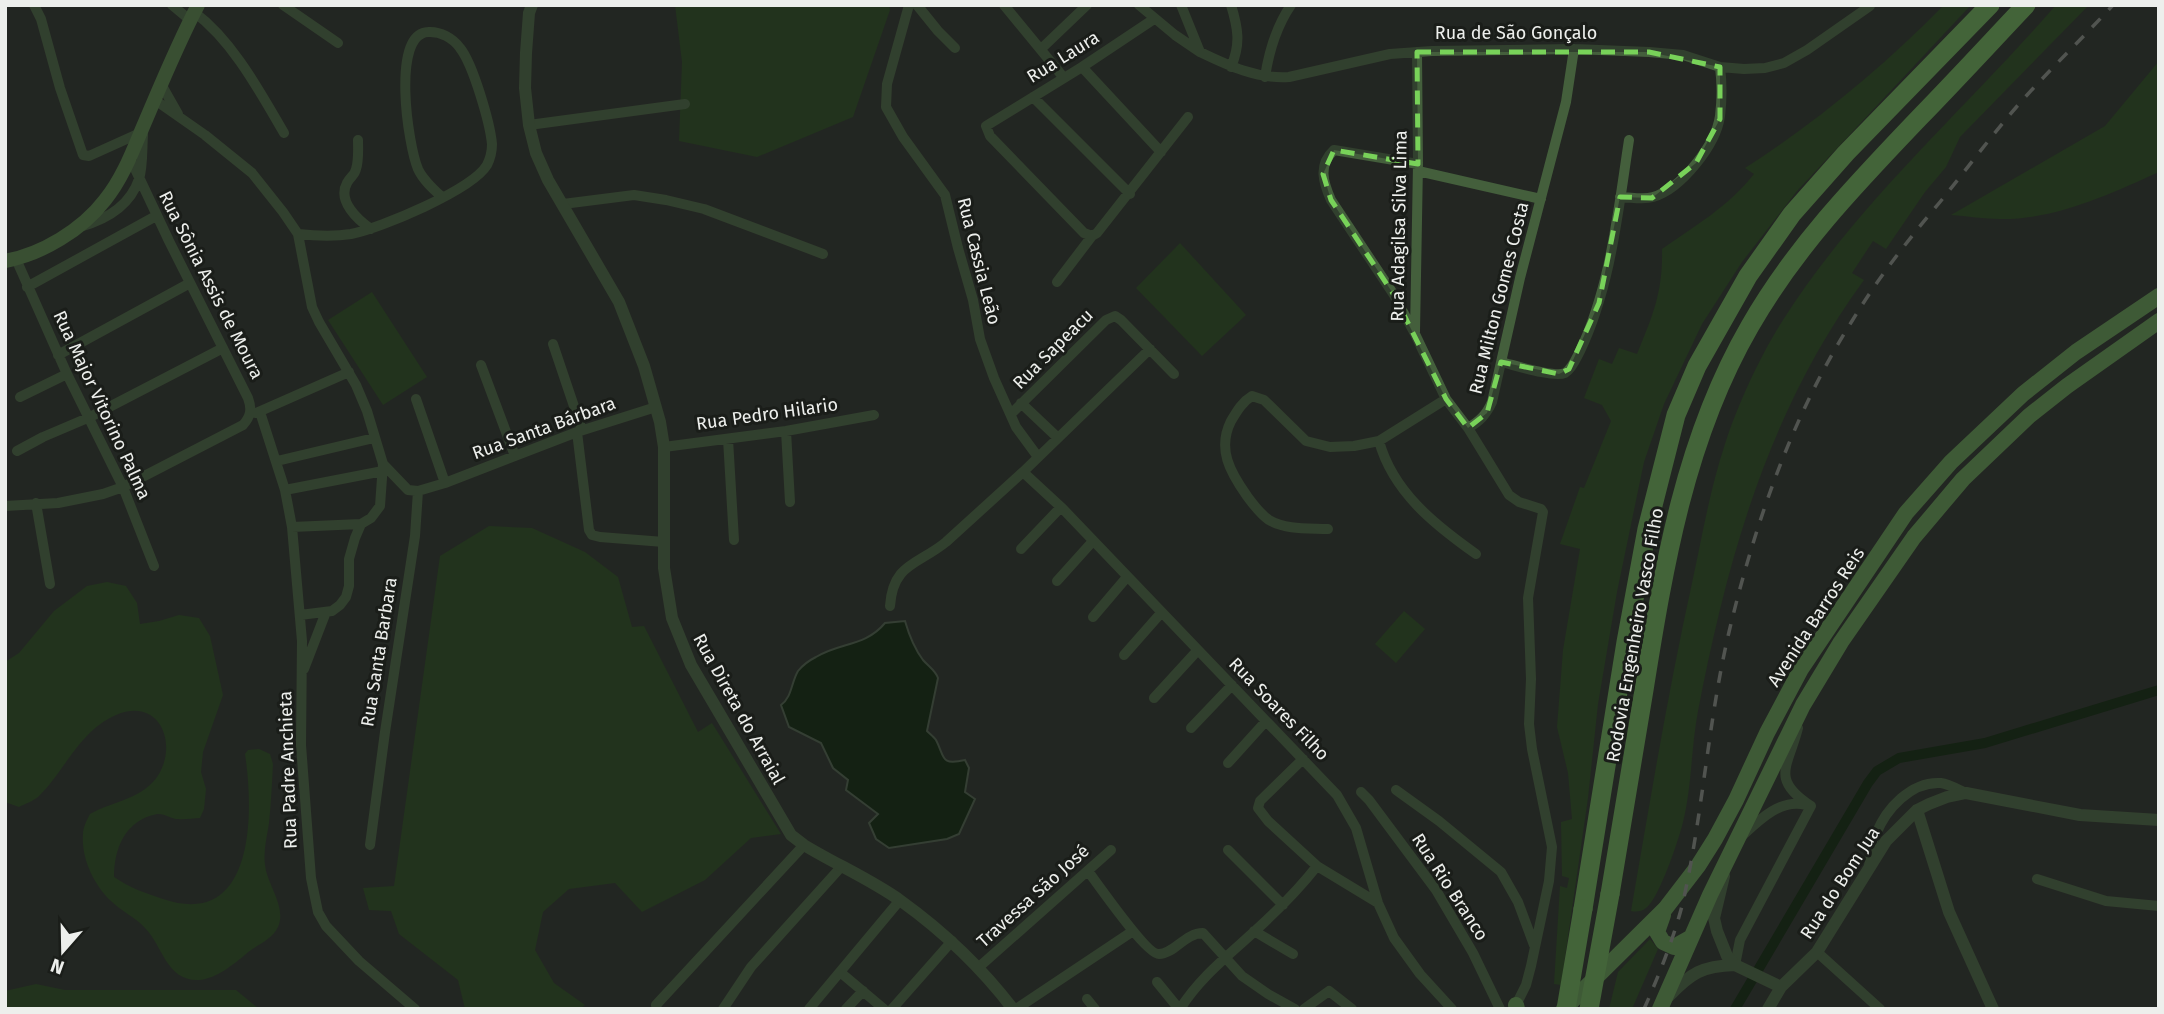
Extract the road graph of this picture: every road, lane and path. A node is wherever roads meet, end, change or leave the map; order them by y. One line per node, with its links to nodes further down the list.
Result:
1 (34, 5): 36 (street)
2 (172, 5): 16 (street)
3 (283, 5): 18 (street)
4 (532, 5): 35 (street, Rua Direta do Arraial)
5 (909, 5): 77 (street, Rua Cassia Leão)
6 (916, 5): 19 (street)
7 (1004, 5): 20 (street)
8 (1087, 5): 20 (street)
9 (1139, 5): 17 (street, Rua de São Gonçalo)
10 (1181, 5): 22 (street)
11 (1231, 5): 24 (street)
12 (1291, 5): 27 (street)
13 (1990, 5): 183 (highway, Rodovia Engenheiro Vasco Filho, bridge)
14 (2026, 5): 184 (highway, Rodovia Engenheiro Vasco Filho, bridge)
15 (1870, 6): 26 (street, Rua de São Gonçalo)
16 (194, 12): 29 (main road); 37 (street)
17 (1154, 19): 22 (street, Rua de São Gonçalo); 25 (street, Rua Laura)
18 (338, 43)
19 (955, 48)
20 (1041, 49): 28 (street)
21 (1574, 49): 23 (street, Rua de São Gonçalo); 26 (street, Rua de São Gonçalo); 47 (street, Rua Milton Gomes Costa)
22 (1200, 52): 24 (street, Rua de São Gonçalo)
23 (1417, 52): 27 (street, Rua de São Gonçalo); 42 (street, Rua Adagilsa Silva Lima)
24 (1231, 66): 27 (street, Rua de São Gonçalo)
25 (1082, 67): 28 (street, Rua Laura); 40 (street)
26 (1720, 67): 46 (street)
27 (1265, 77)
28 (1064, 78): 30 (street, Rua Laura)
29 (161, 84): 31 (main road); 33 (street)
30 (1032, 97): 44 (street); 53 (street, Rua Laura)
31 (155, 100): 33 (street); 36 (main road)
32 (685, 104): 35 (street)
33 (179, 116): 52 (street)
34 (1188, 117): 40 (street)
35 (529, 125): 48 (street, Rua Direta do Arraial)
36 (142, 130): 41 (main road); 43 (street)
37 (284, 133)
38 (358, 140): 51 (street)
39 (1629, 141): 46 (street)
40 (1161, 152): 44 (street)
41 (130, 158): 43 (street, Rua Sônia Assis de Moura); 50 (main road)
42 (1418, 168): 47 (street); 61 (street, Rua Adagilsa Silva Lima); 61 (street)
43 (139, 179): 49 (street, Rua Sônia Assis de Moura); 50 (street)
44 (1129, 194): 53 (street)
45 (442, 197): 45 (street); 51 (street)
46 (1620, 197): 66 (street)
47 (1541, 199): 66 (street, Rua Milton Gomes Costa)
48 (564, 204): 54 (street); 75 (street, Rua Direta do Arraial)
49 (156, 216): 57 (street, Rua Sônia Assis de Moura); 58 (street)
50 (77, 228): 55 (main road)
51 (371, 229): 52 (street)
52 (298, 234): 68 (street)
53 (1092, 236): 56 (street)
54 (823, 254)
55 (11, 260): 58 (street, Rua Major Vitorino Palma)
56 (1057, 282)
57 (190, 283): 63 (street, Rua Sônia Assis de Moura); 65 (street)
58 (27, 287): 65 (street, Rua Major Vitorino Palma)
59 (2159, 296): 151 (main road, Avenida Barros Reis)
60 (2159, 321): 124 (main road, Avenida Barros Reis)
61 (1415, 334): 73 (street, Rua Adagilsa Silva Lima)
62 (553, 344): 81 (street)
63 (223, 348): 76 (street, Rua Sônia Assis de Moura); 79 (street)
64 (1150, 349): 70 (street); 74 (street, Rua Sapeacu); 84 (street)
65 (58, 355): 69 (street, Rua Major Vitorino Palma)
66 (1501, 362): 80 (street, Rua Milton Gomes Costa)
67 (481, 365): 89 (street)
68 (349, 372): 76 (street); 83 (street)
69 (67, 374): 71 (street); 79 (street, Rua Major Vitorino Palma)
70 (1174, 374)
71 (20, 397)
72 (416, 399): 94 (street)
73 (1446, 399): 80 (street, Rua Adagilsa Silva Lima); 86 (street)
74 (1021, 403): 77 (street); 84 (street, Rua Sapeacu)
75 (656, 407): 81 (street, Rua Santa Bárbara); 87 (street, Rua Direta do Arraial)
76 (255, 414): 91 (street, Rua Sônia Assis de Moura); 95 (street)
77 (1011, 414): 90 (street, Rua Cassia Leão)
78 (874, 415): 82 (street, Rua Pedro Hilario)
79 (90, 418): 88 (street); 95 (street, Rua Major Vitorino Palma)
80 (1468, 428): 156 (street)
81 (580, 431): 89 (street, Rua Santa Bárbara); 107 (street)
82 (786, 431): 85 (street, Rua Pedro Hilario); 98 (street)
83 (374, 438): 91 (street); 92 (street)
84 (1058, 438): 90 (street)
85 (728, 439): 87 (street, Rua Pedro Hilario); 105 (street)
86 (1379, 441): 104 (street); 109 (street)
87 (664, 447): 107 (street, Rua Direta do Arraial)
88 (17, 450)
89 (515, 456): 94 (street, Rua Santa Bárbara)
90 (1038, 457): 93 (street)
91 (277, 461): 96 (street, Rua Padre Anchieta)
92 (383, 468): 96 (street); 97 (street); 102 (street)
93 (1023, 472): 101 (street, Rua Soares Filho); 114 (street)
94 (445, 484): 97 (street)
95 (123, 487): 99 (street); 110 (street, Rua Major Vitorino Palma)
96 (285, 490): 103 (street, Rua Padre Anchieta)
97 (418, 491): 136 (street, Rua Santa Barbara)
98 (790, 502)
99 (36, 503): 100 (street); 113 (street)
100 (5, 506)
101 (1061, 507): 106 (street, Rua Soares Filho); 108 (street)
102 (361, 524): 103 (street); 115 (street)
103 (292, 527): 117 (street, Rua Padre Anchieta)
104 (1328, 529)
105 (734, 540)
106 (1093, 541): 111 (street, Rua Soares Filho); 112 (street)
107 (664, 542): 137 (street, Rua Direta do Arraial)
108 (1021, 549)
109 (1476, 554)
110 (154, 566)
111 (1127, 577): 116 (street, Rua Soares Filho); 118 (street)
112 (1057, 581)
113 (50, 584)
114 (890, 606)
115 (326, 612): 117 (street); 121 (street)
116 (1161, 613): 119 (street, Rua Soares Filho); 120 (street)
117 (300, 615): 121 (street, Rua Padre Anchieta)
118 (1093, 617)
119 (1197, 650): 122 (street, Rua Soares Filho); 123 (street)
120 (1124, 655)
121 (302, 675): 171 (street, Rua Padre Anchieta)
122 (1232, 685): 125 (street, Rua Soares Filho); 126 (street)
123 (1154, 698)
124 (1803, 705): 132 (street); 135 (main road, Avenida Barros Reis)
125 (1266, 721): 127 (street, Rua Soares Filho); 128 (street)
126 (1191, 728)
127 (1303, 759): 141 (street); 148 (street, Rua Soares Filho)
128 (1228, 763)
129 (1396, 790): 156 (street)
130 (1360, 792): 170 (street, Rua Rio Branco)
131 (1966, 793): 133 (street); 134 (street); 143 (street)
132 (1811, 806): 135 (street); 161 (street)
133 (1917, 810): 143 (street, Rua do Bom Jua); 187 (street)
134 (2159, 820)
135 (1738, 841): 140 (main road, Avenida Barros Reis)
136 (370, 845)
137 (804, 845): 142 (street, Rua Direta do Arraial); 168 (street)
138 (1111, 850): 144 (street, Travessa São José)
139 (1228, 850): 149 (street)
140 (1727, 862): 154 (main road, Avenida Barros Reis); 161 (street)
141 (1317, 866): 148 (street); 149 (street)
142 (841, 867): 147 (street, Rua Direta do Arraial); 172 (street)
143 (1869, 868): 157 (street, Rua do Bom Jua)
144 (1088, 871): 152 (street); 160 (street, Travessa São José)
145 (2037, 880): 150 (street)
146 (2159, 894): 150 (street)
147 (900, 900): 155 (street, Rua Direta do Arraial); 162 (street)
148 (1378, 903): 182 (street, Rua Soares Filho)
149 (1283, 905): 153 (street)
150 (2157, 906)
151 (1665, 909): 154 (main road); 183 (main road, Avenida Barros Reis)
152 (1133, 931): 159 (street); 169 (street)
153 (1254, 931): 158 (street); 159 (street)
154 (1690, 938): 167 (main road, Avenida Barros Reis)
155 (952, 941): 160 (street, Rua Direta do Arraial); 176 (street)
156 (1535, 947): 170 (street)
157 (1817, 952): 164 (street, Rua do Bom Jua); 186 (street)
158 (1293, 954)
159 (1224, 957): 178 (street); 179 (street)
160 (979, 967): 169 (street, Rua Direta do Arraial)
161 (1740, 968): 164 (street); 167 (street)
162 (840, 972): 165 (street); 173 (street)
163 (1157, 982): 178 (street)
164 (1781, 988): 185 (street, Rua do Bom Jua)
165 (863, 991): 174 (street); 175 (street)
166 (1087, 999): 177 (street)
167 (1661, 1006)
168 (656, 1007)
169 (1012, 1008)
170 (1512, 1008)
171 (415, 1009)
172 (723, 1009)
173 (808, 1009)
174 (846, 1009)
175 (884, 1009)
176 (892, 1009)
177 (1095, 1009)
178 (1180, 1009)
179 (1295, 1009)
180 (1304, 1009): 181 (street)
181 (1352, 1009)
182 (1452, 1009)
183 (1565, 1009)
184 (1589, 1009)
185 (1768, 1009)
186 (1880, 1009)
187 (1993, 1009)

